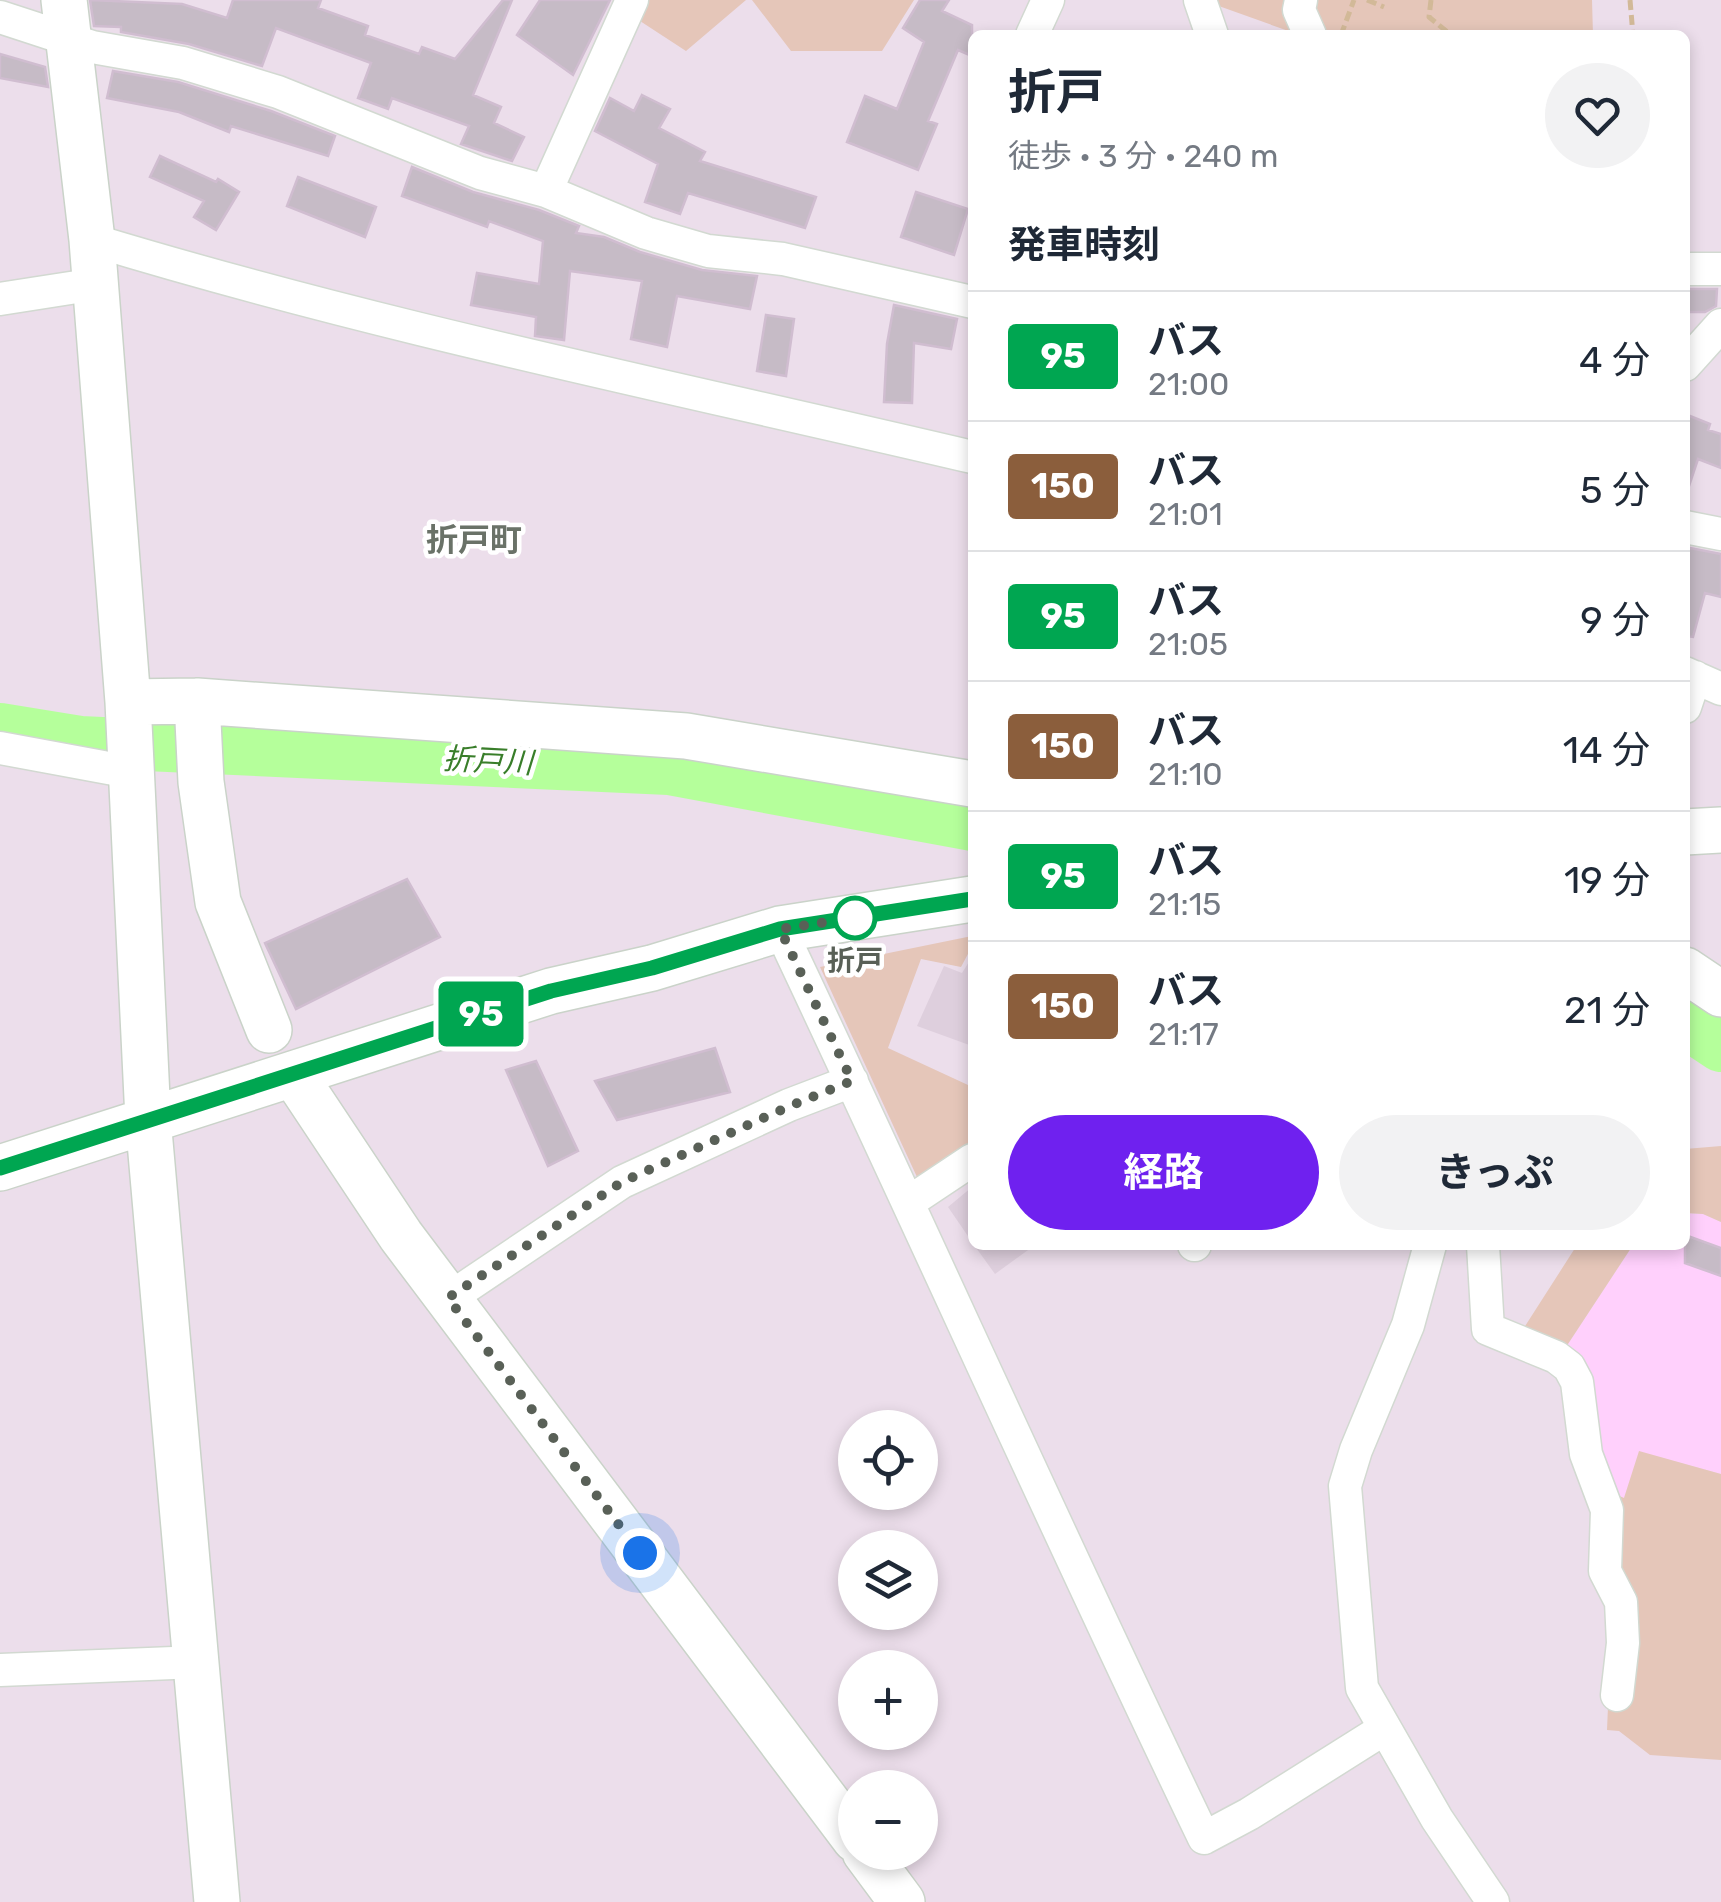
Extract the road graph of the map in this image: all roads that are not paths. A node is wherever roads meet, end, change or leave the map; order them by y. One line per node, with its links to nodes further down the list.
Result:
1 (632, 0): 10 (street)
2 (1048, 0): 7 (street)
3 (1200, 0): 8 (street)
4 (1301, 0): 9 (street)
5 (0, 17): 6 (street)
6 (66, 20): 10 (street); 11 (street)
7 (1034, 30)
8 (1210, 30)
9 (1308, 30)
10 (546, 191): 15 (street)
11 (92, 240): 14 (street); 19 (street)
12 (1721, 269): 13 (street)
13 (1690, 270)
14 (96, 284): 16 (street); 23 (street)
15 (968, 297)
16 (0, 299)
17 (1721, 325): 18 (street)
18 (1690, 359)
19 (968, 456)
20 (1690, 528): 21 (street)
21 (1721, 534)
22 (197, 701): 23 (street); 26 (street); 33 (street)
23 (128, 704): 25 (street)
24 (0, 748): 25 (street)
25 (130, 771): 36 (street)
26 (968, 783)
27 (1721, 830): 28 (street)
28 (1690, 832)
29 (968, 900): 30 (street)
30 (780, 929): 34 (street); 35 (street)
31 (1690, 973): 32 (street)
32 (1721, 994)
33 (268, 1030)
34 (294, 1076): 36 (street); 42 (street)
35 (852, 1081): 39 (street); 42 (street)
36 (148, 1120): 38 (street); 43 (street)
37 (968, 1163): 39 (street)
38 (0, 1168)
39 (909, 1202): 46 (street)
40 (1429, 1250): 46 (street)
41 (1483, 1250): 45 (street)
42 (448, 1298): 47 (street)
43 (198, 1662): 44 (street); 49 (street)
44 (0, 1670)
45 (1616, 1696)
46 (1384, 1729): 51 (street)
47 (838, 1816)
48 (878, 1870): 50 (street)
49 (217, 1902)
50 (902, 1902)
51 (1492, 1902)

